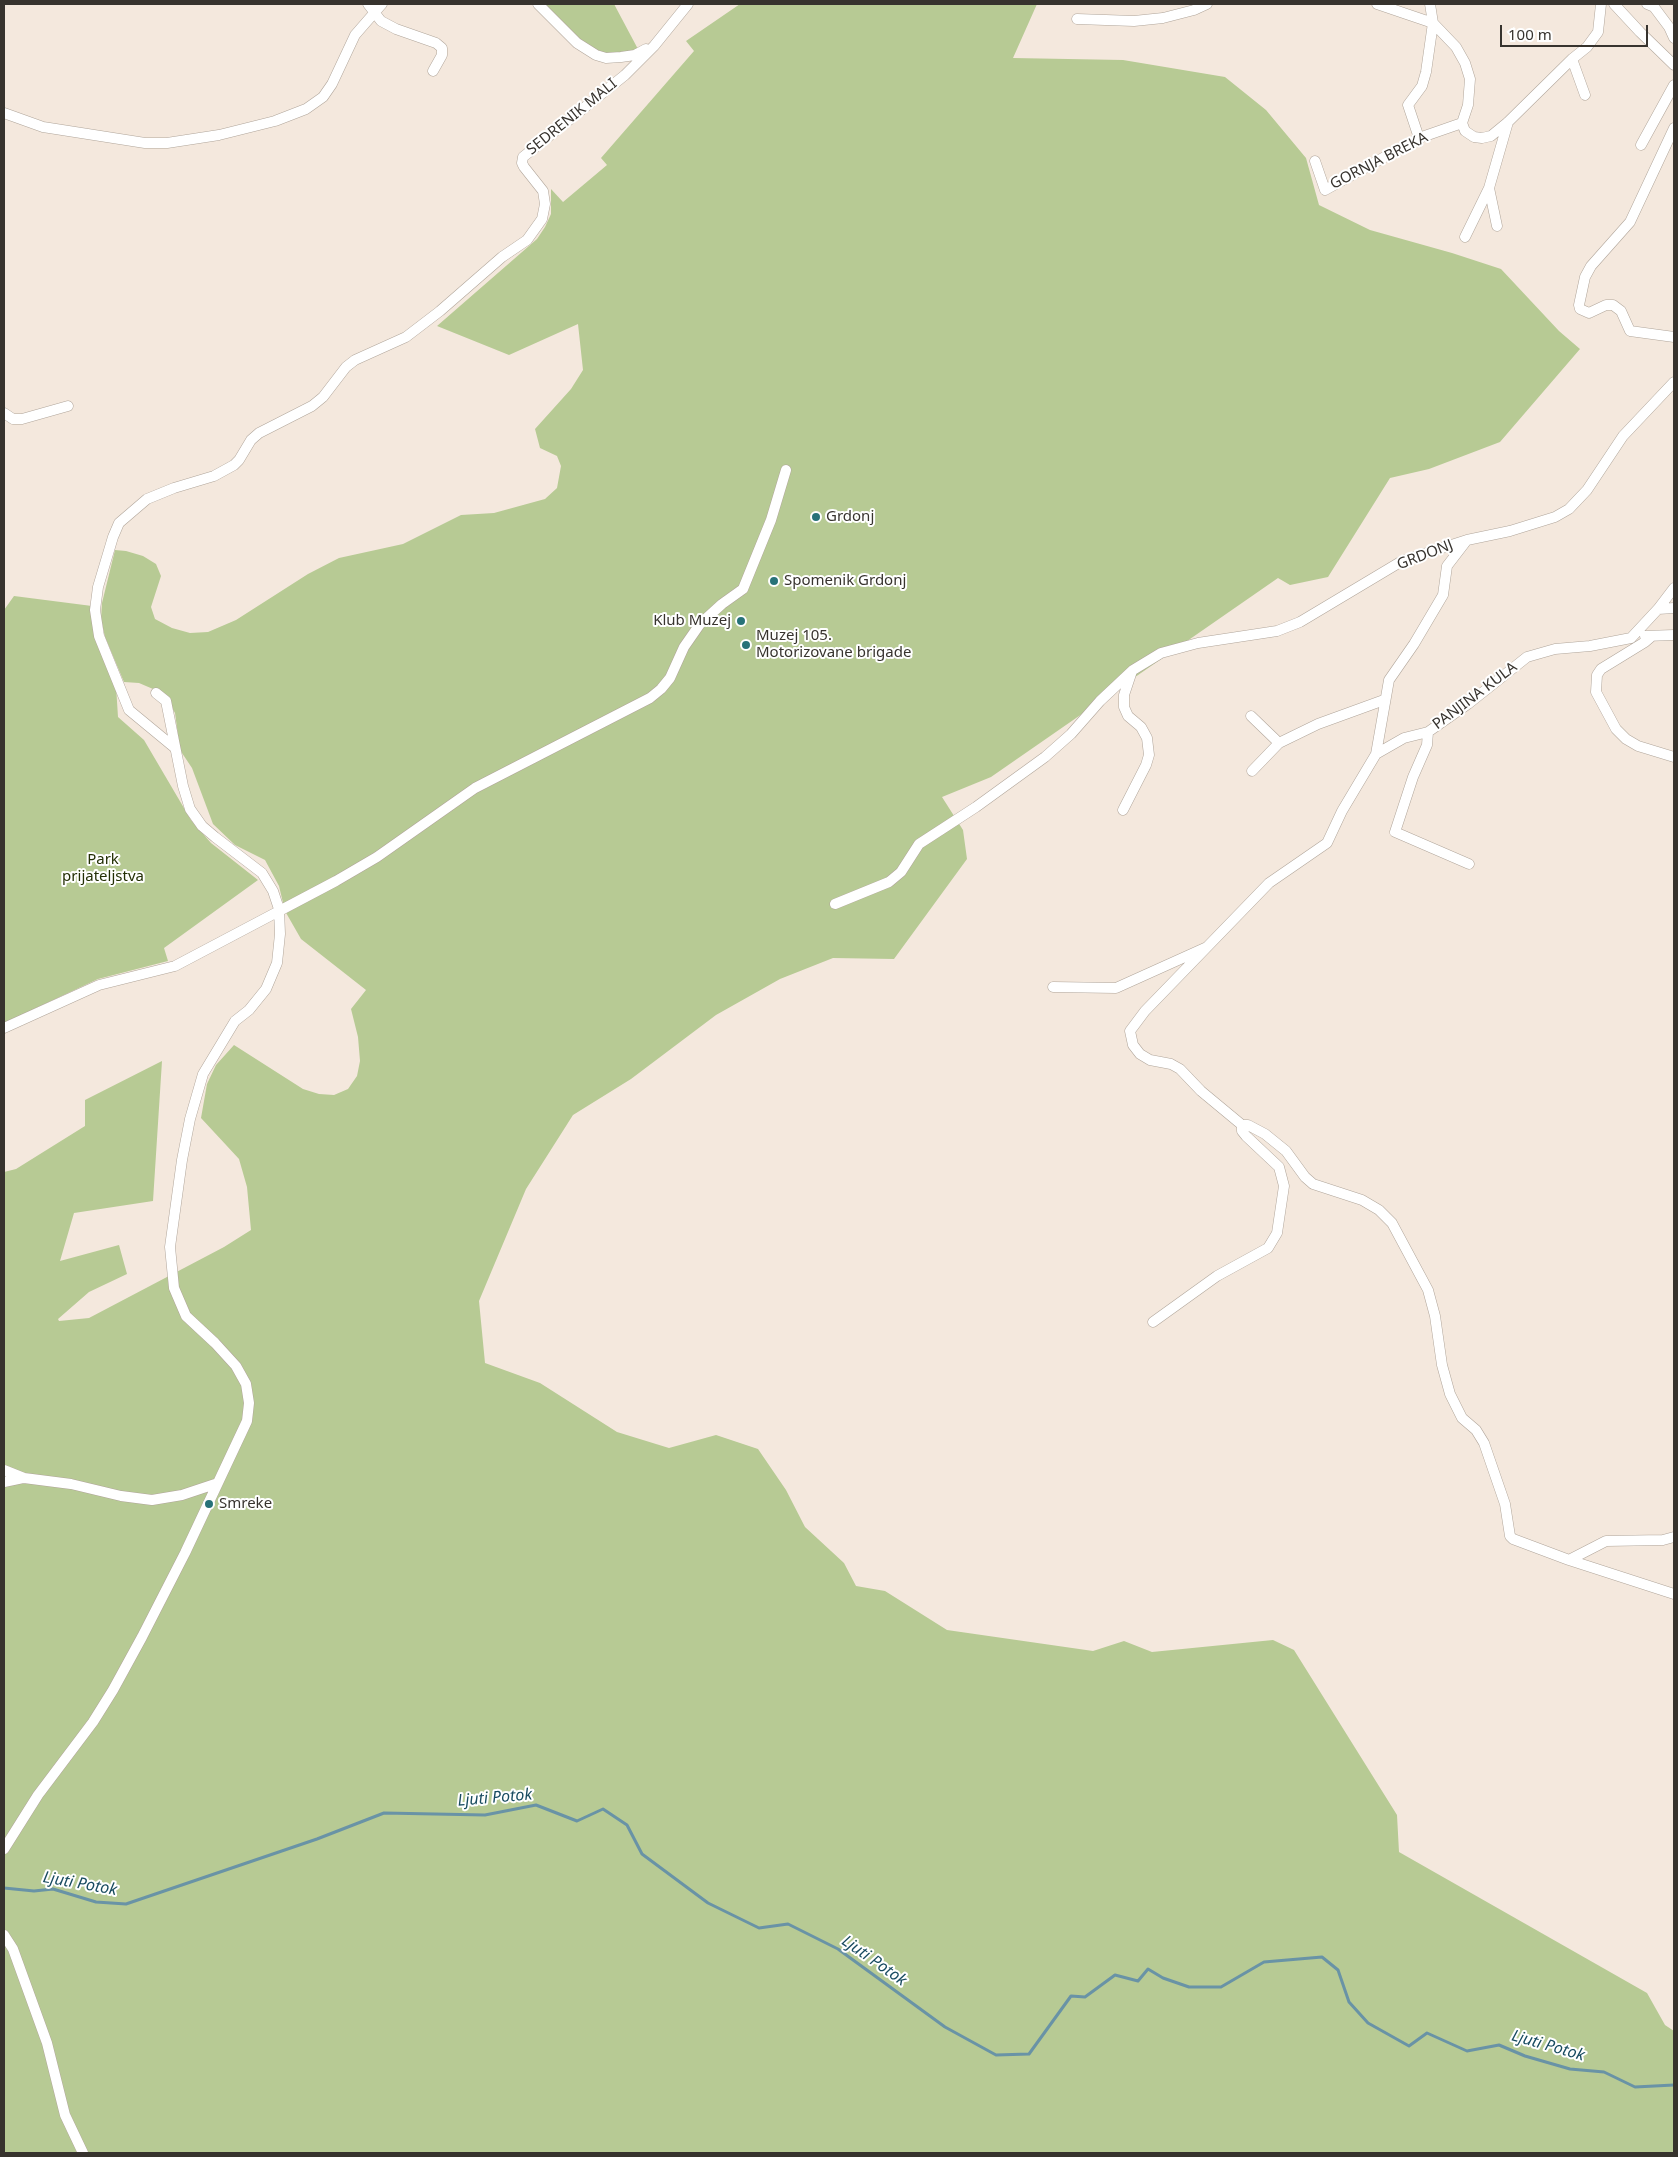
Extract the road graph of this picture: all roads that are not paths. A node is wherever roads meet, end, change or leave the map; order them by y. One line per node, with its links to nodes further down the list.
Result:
1 (382, 4): 10 (street)
2 (538, 4): 14 (street)
3 (688, 4): 14 (street, SEDRENIK MALI)
4 (1207, 4): 11 (street)
5 (1377, 4): 12 (street)
6 (1430, 4): 12 (street)
7 (1601, 4): 15 (street)
8 (1614, 4): 16 (street)
9 (1652, 5): 13 (street)
10 (371, 8): 17 (street); 20 (street)
11 (1077, 19)
12 (1433, 23): 21 (street); 24 (street)
13 (1674, 38)
14 (654, 46): 48 (street, SEDRENIK MALI)
15 (1572, 59): 19 (street); 22 (street)
16 (1674, 64)
17 (433, 71)
18 (1674, 85): 25 (street)
19 (1585, 95)
20 (4, 113)
21 (1462, 122): 22 (street); 24 (street, GORNJA BREKA)
22 (1508, 122): 27 (street)
23 (1674, 128): 30 (street)
24 (1420, 138): 26 (street, GORNJA BREKA)
25 (1641, 144)
26 (1315, 161)
27 (1489, 188): 28 (street); 29 (street)
28 (1498, 226)
29 (1465, 237)
30 (1674, 337)
31 (1674, 382): 35 (street, GRDONJ)
32 (68, 406): 33 (street)
33 (4, 414)
34 (786, 470): 55 (street)
35 (1467, 540): 42 (street, GRDONJ); 44 (street)
36 (1674, 588): 38 (street)
37 (1674, 608): 38 (street)
38 (1658, 609): 41 (street)
39 (1674, 635): 40 (street, PANJINA KULA)
40 (1652, 636): 41 (street, PANJINA KULA); 50 (street)
41 (1630, 638): 46 (street, PANJINA KULA)
42 (1132, 670): 52 (street); 54 (street, GRDONJ)
43 (156, 694): 48 (street)
44 (1384, 700): 47 (street); 49 (street)
45 (1250, 716): 47 (street)
46 (1428, 732): 49 (street, PANJINA KULA); 53 (street)
47 (1279, 743): 51 (street)
48 (174, 748): 55 (street)
49 (1376, 754): 56 (street, PANJINA KULA)
50 (1674, 757)
51 (1252, 771)
52 (1123, 810)
53 (1469, 864)
54 (835, 904)
55 (279, 910): 58 (street); 64 (street)
56 (1207, 947): 57 (street, PANJINA KULA); 59 (street)
57 (1053, 987)
58 (4, 1028)
59 (1242, 1125): 60 (street); 66 (street)
60 (1153, 1322)
61 (4, 1470): 62 (street)
62 (24, 1478): 63 (street); 64 (street)
63 (4, 1482)
64 (216, 1484): 68 (street)
65 (1674, 1537): 66 (street)
66 (1569, 1560): 67 (street)
67 (1674, 1594)
68 (4, 1849)
69 (4, 1935): 70 (street)
70 (83, 2153)

